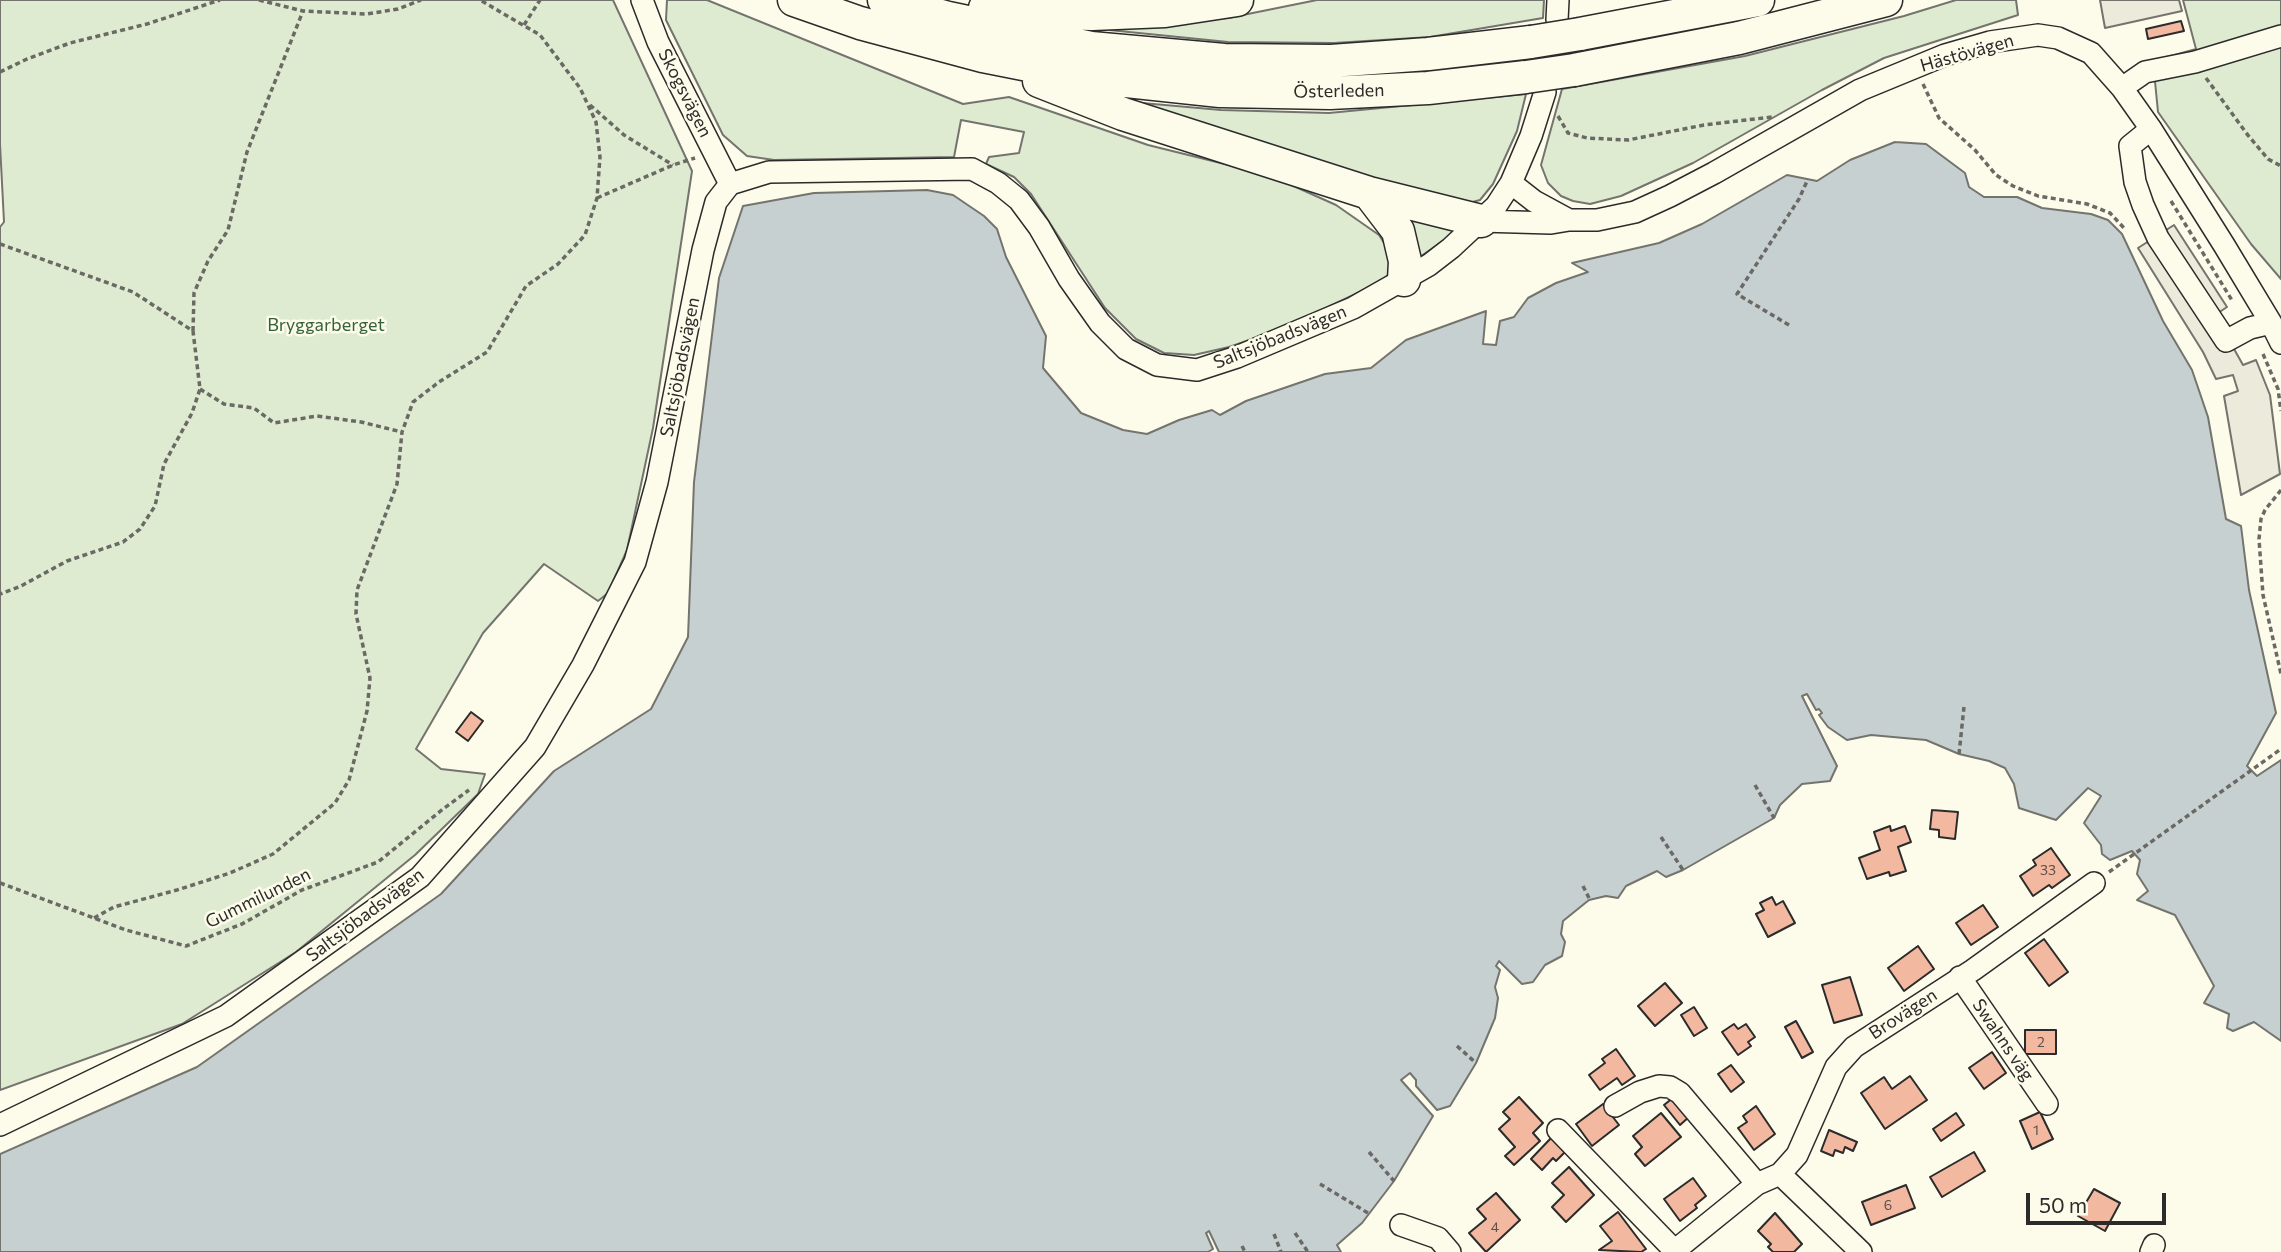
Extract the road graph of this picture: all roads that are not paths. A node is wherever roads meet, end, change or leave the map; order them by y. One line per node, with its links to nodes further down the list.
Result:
1 (642, 0): 15 (street, Skogsvägen)
2 (794, 0): 10 (highway, Österleden)
3 (884, 0): 8 (highway, Österleden, bridge)
4 (906, 0): 5 (highway)
5 (1237, 0)
6 (1758, 0): 8 (highway, Österleden)
7 (1886, 0): 11 (highway, Österleden, bridge)
8 (1565, 18)
9 (2281, 36): 12 (street)
10 (983, 56): 11 (highway, Österleden); 16 (highway)
11 (1536, 85): 14 (street, Saltsjöbadsvägen)
12 (2122, 88): 13 (street, Hästövägen); 17 (street, Hästövägen)
13 (2151, 129): 20 (street, Hästövägen); 20 (street)
14 (1511, 183): 17 (street); 18 (street, Saltsjöbadsvägen)
15 (730, 184): 19 (street, Saltsjöbadsvägen); 26 (street, Saltsjöbadsvägen)
16 (1370, 193): 18 (highway); 19 (highway)
17 (1569, 220): 18 (street, Hästövägen)
18 (1481, 221): 19 (street, Saltsjöbadsvägen)
19 (1404, 280)
20 (2271, 323): 21 (street, Hästövägen)
21 (2281, 343)
22 (2094, 883): 23 (street, Brovägen)
23 (1960, 977): 24 (street, Swahns väg); 28 (street, Brovägen)
24 (2046, 1104)
25 (1615, 1106): 29 (street)
26 (0, 1125)
27 (1558, 1129): 31 (street, Brovägen)
28 (1780, 1174): 29 (street, Brovägen); 33 (street)
29 (1757, 1184): 31 (street, Brovägen)
30 (1401, 1225): 32 (street)
31 (1674, 1251)
32 (1450, 1252)
33 (1861, 1252)

